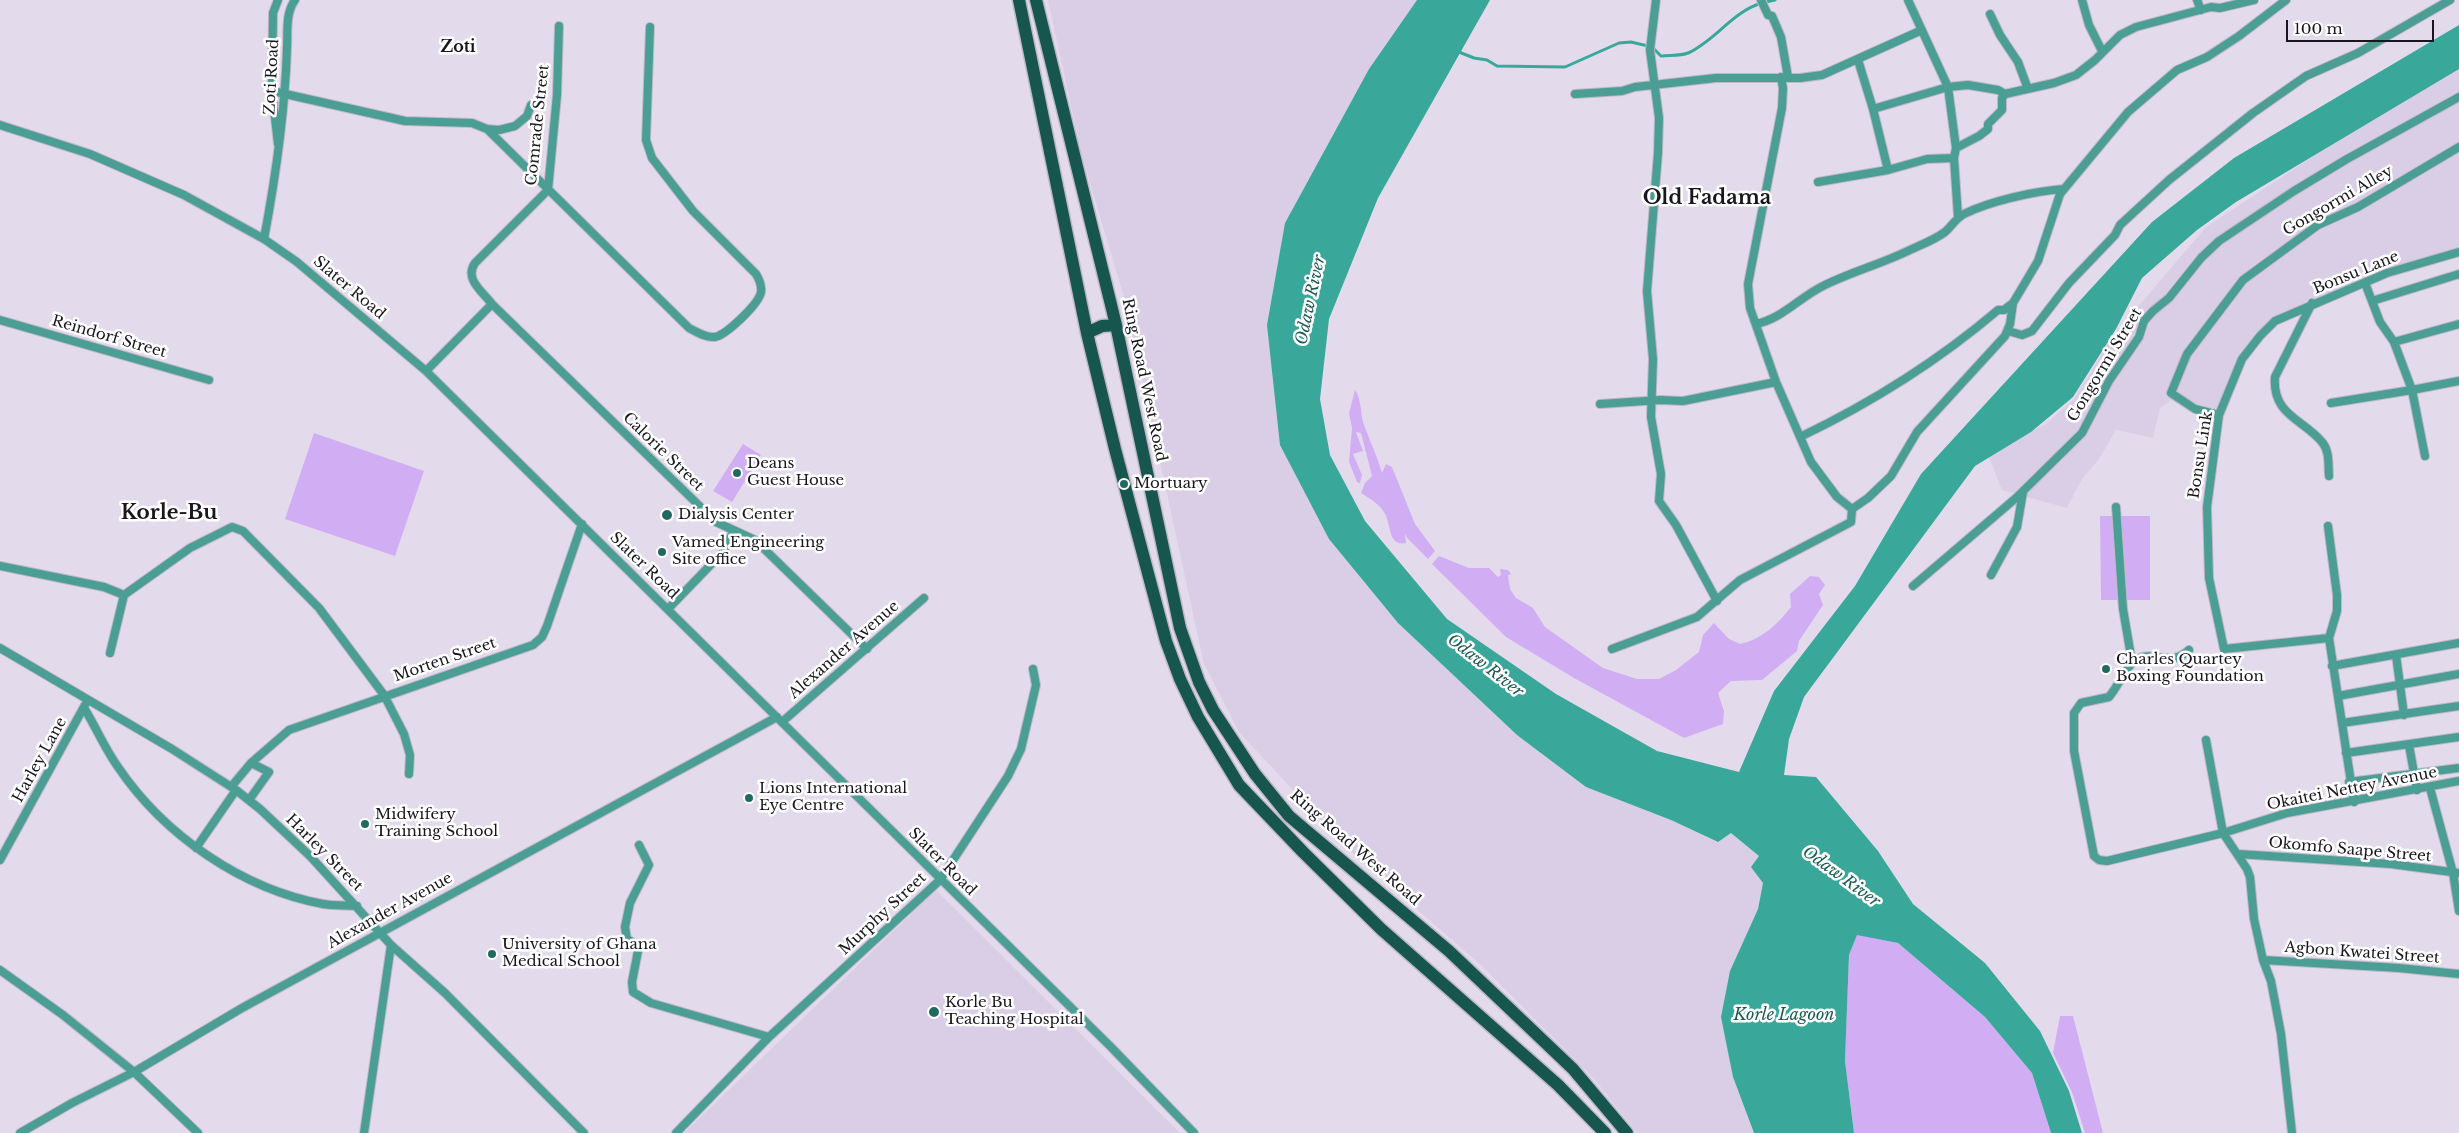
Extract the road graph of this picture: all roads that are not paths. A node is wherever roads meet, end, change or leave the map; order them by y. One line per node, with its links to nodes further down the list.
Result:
1 (278, 0): 24 (street, Zoti Road)
2 (295, 0): 25 (street, Zoti Road)
3 (1019, 0): 55 (main road)
4 (1036, 0): 53 (main road, Ring Road West Road)
5 (1656, 0): 21 (street)
6 (1761, 0): 20 (street)
7 (1908, 0): 17 (street)
8 (2082, 0): 18 (street)
9 (2197, 0): 13 (street)
10 (2254, 0): 13 (street)
11 (2286, 0): 39 (street)
12 (2450, 0): 54 (street)
13 (2201, 10): 18 (street)
14 (1990, 14): 23 (street)
15 (559, 26): 40 (street, Comrade Street)
16 (650, 28): 40 (street)
17 (1922, 30): 19 (street); 22 (street)
18 (2102, 51): 23 (street)
19 (1858, 60): 20 (street); 30 (street)
20 (1785, 77): 21 (street); 51 (street)
21 (1654, 85): 26 (street); 62 (street)
22 (1948, 87): 27 (street); 30 (street); 34 (street)
23 (2028, 90): 27 (street)
24 (272, 91): 25 (street); 35 (street, Zoti Road)
25 (286, 93): 32 (street); 35 (street, Zoti Road)
26 (1575, 94)
27 (2005, 94): 34 (street)
28 (2459, 97): 69 (street, Gongormi Street)
29 (531, 105): 32 (street)
30 (1873, 109): 37 (street)
31 (0, 125): 42 (street, Slater Road)
32 (487, 129): 40 (street)
33 (2459, 147): 65 (street, Gongormi Alley)
34 (1956, 148): 36 (street)
35 (279, 158): 42 (street, Zoti Road)
36 (1954, 158): 37 (street); 41 (street)
37 (1888, 170): 38 (street)
38 (1818, 182)
39 (2064, 189): 41 (street); 47 (street)
40 (548, 190): 49 (street, Comrade Street)
41 (1958, 217): 51 (street)
42 (264, 239): 57 (street, Slater Road)
43 (2459, 252): 45 (street, Bonsu Lane)
44 (2459, 274): 46 (street)
45 (2365, 282): 46 (street); 48 (street, Bonsu Lane)
46 (2372, 301): 56 (street)
47 (2013, 303): 54 (street); 66 (street)
48 (2312, 303): 65 (street, Bonsu Link); 68 (street, Bonsu Lane)
49 (492, 304): 57 (street); 74 (street, Calorie Street)
50 (0, 320): 58 (street, Reindorf Street)
51 (1756, 324): 60 (street)
52 (2459, 324): 56 (street)
53 (1116, 325): 55 (main road); 143 (main road, Ring Road West Road)
54 (2008, 331): 71 (street)
55 (1087, 333): 142 (main road)
56 (2394, 342): 61 (street)
57 (426, 371): 72 (street, Slater Road)
58 (209, 380)
59 (2459, 380): 61 (street)
60 (1776, 382): 62 (street); 66 (street)
61 (2412, 390): 63 (street); 67 (street)
62 (1652, 402): 64 (street); 79 (street)
63 (2331, 403)
64 (1600, 404)
65 (2219, 415): 84 (street, Bonsu Link)
66 (1800, 437): 71 (street)
67 (2425, 456)
68 (2329, 476)
69 (2023, 492): 76 (street); 77 (street, Gongormi Street)
70 (2116, 507): 92 (street)
71 (1852, 509): 78 (street)
72 (582, 524): 83 (street, Slater Road); 97 (street, Morten Street)
73 (2328, 526): 84 (street)
74 (733, 532): 83 (street); 87 (street, Calorie Street)
75 (0, 566): 80 (street)
76 (1991, 575)
77 (1913, 586)
78 (1728, 590): 79 (street); 82 (street)
79 (1713, 593): 82 (street)
80 (124, 595): 90 (street); 97 (street)
81 (924, 598): 87 (street, Alexander Avenue)
82 (1717, 601): 88 (street)
83 (668, 609): 103 (street, Slater Road)
84 (2329, 638): 93 (street)
85 (2459, 643): 91 (street)
86 (0, 648): 99 (street, Harley Street)
87 (867, 649): 103 (street, Alexander Avenue)
88 (1612, 649)
89 (2189, 650): 92 (street)
90 (110, 652)
91 (2396, 655): 93 (street); 96 (street)
92 (2132, 662): 120 (street, Okaitei Nettey Avenue)
93 (2332, 666): 98 (street)
94 (1033, 669): 126 (street, Murphy Street)
95 (2459, 674): 96 (street)
96 (2399, 684): 98 (street); 102 (street)
97 (384, 695): 109 (street, Morten Street); 111 (street)
98 (2338, 696): 104 (street)
99 (88, 698): 101 (street, Harley Lane); 115 (street, Harley Street)
100 (2459, 706): 102 (street)
101 (84, 708): 122 (street); 124 (street, Harley Lane)
102 (2404, 715): 104 (street)
103 (779, 719): 126 (street, Slater Road); 129 (street, Alexander Avenue)
104 (2342, 723): 108 (street)
105 (2459, 737): 107 (street)
106 (2206, 740): 120 (street)
107 (2409, 745): 108 (street); 112 (street)
108 (2346, 753): 114 (street)
109 (252, 763): 115 (street, Morten Street); 118 (street)
110 (2459, 768): 112 (street)
111 (409, 774)
112 (2414, 774): 114 (street); 117 (street)
113 (2459, 781): 116 (street, Okaitei Nettey Avenue)
114 (2350, 782): 119 (street)
115 (233, 788): 118 (street, Harley Street); 122 (street, Morten Street)
116 (2430, 788): 117 (street, Okaitei Nettey Avenue); 125 (street)
117 (2417, 790): 119 (street, Okaitei Nettey Avenue)
118 (249, 800): 127 (street, Harley Street)
119 (2354, 802): 120 (street, Okaitei Nettey Avenue)
120 (2223, 833): 123 (street)
121 (639, 845): 134 (street)
122 (196, 848): 127 (street)
123 (2238, 854): 125 (street, Okomfo Saape Street); 131 (street)
124 (0, 860)
125 (2456, 873): 128 (street)
126 (940, 880): 134 (street, Murphy Street); 141 (street, Slater Road)
127 (357, 906): 129 (street, Harley Street)
128 (2459, 910)
129 (381, 932): 130 (street, Harley Street); 135 (street, Alexander Avenue)
130 (391, 945): 138 (street); 139 (street, Harley Street)
131 (2263, 960): 133 (street, Agbon Kwatei Street); 144 (street)
132 (0, 970): 135 (street)
133 (2459, 974)
134 (769, 1037): 140 (street, Murphy Street)
135 (134, 1072): 136 (street, Alexander Avenue); 137 (street)
136 (20, 1133)
137 (198, 1133)
138 (364, 1133)
139 (584, 1133)
140 (676, 1133)
141 (1194, 1133)
142 (1605, 1133)
143 (1627, 1133)
144 (2292, 1133)

